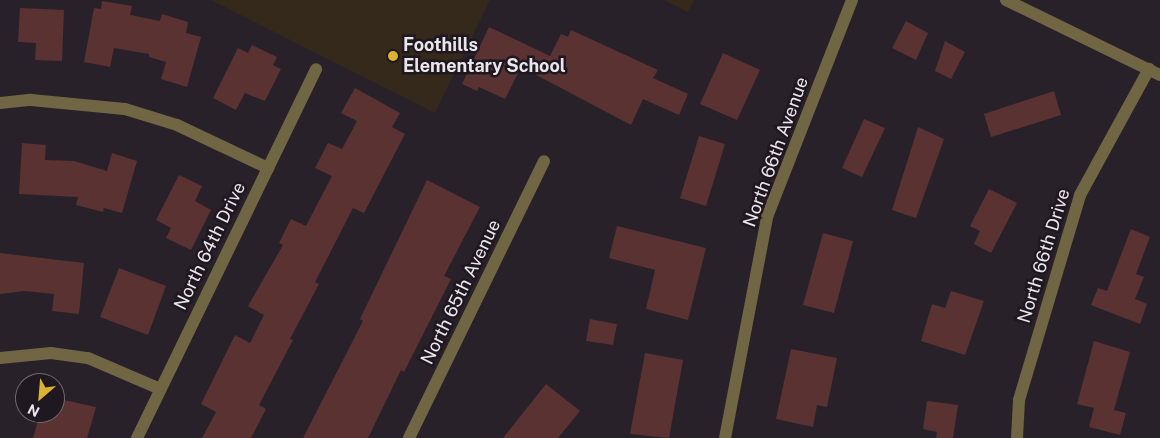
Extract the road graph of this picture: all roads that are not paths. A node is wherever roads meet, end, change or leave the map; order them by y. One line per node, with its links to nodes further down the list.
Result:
1 (852, 0): 12 (street, North 66th Avenue)
2 (1006, 0): 4 (street)
3 (316, 69): 7 (street, North 64th Drive)
4 (1154, 72): 13 (street, North 66th Drive)
5 (0, 103): 7 (street)
6 (544, 161): 11 (street, North 65th Avenue)
7 (268, 168): 9 (street, North 64th Drive)
8 (0, 358): 9 (street)
9 (160, 389): 10 (street, North 64th Drive)
10 (137, 438)
11 (409, 438)
12 (725, 438)
13 (1017, 438)

